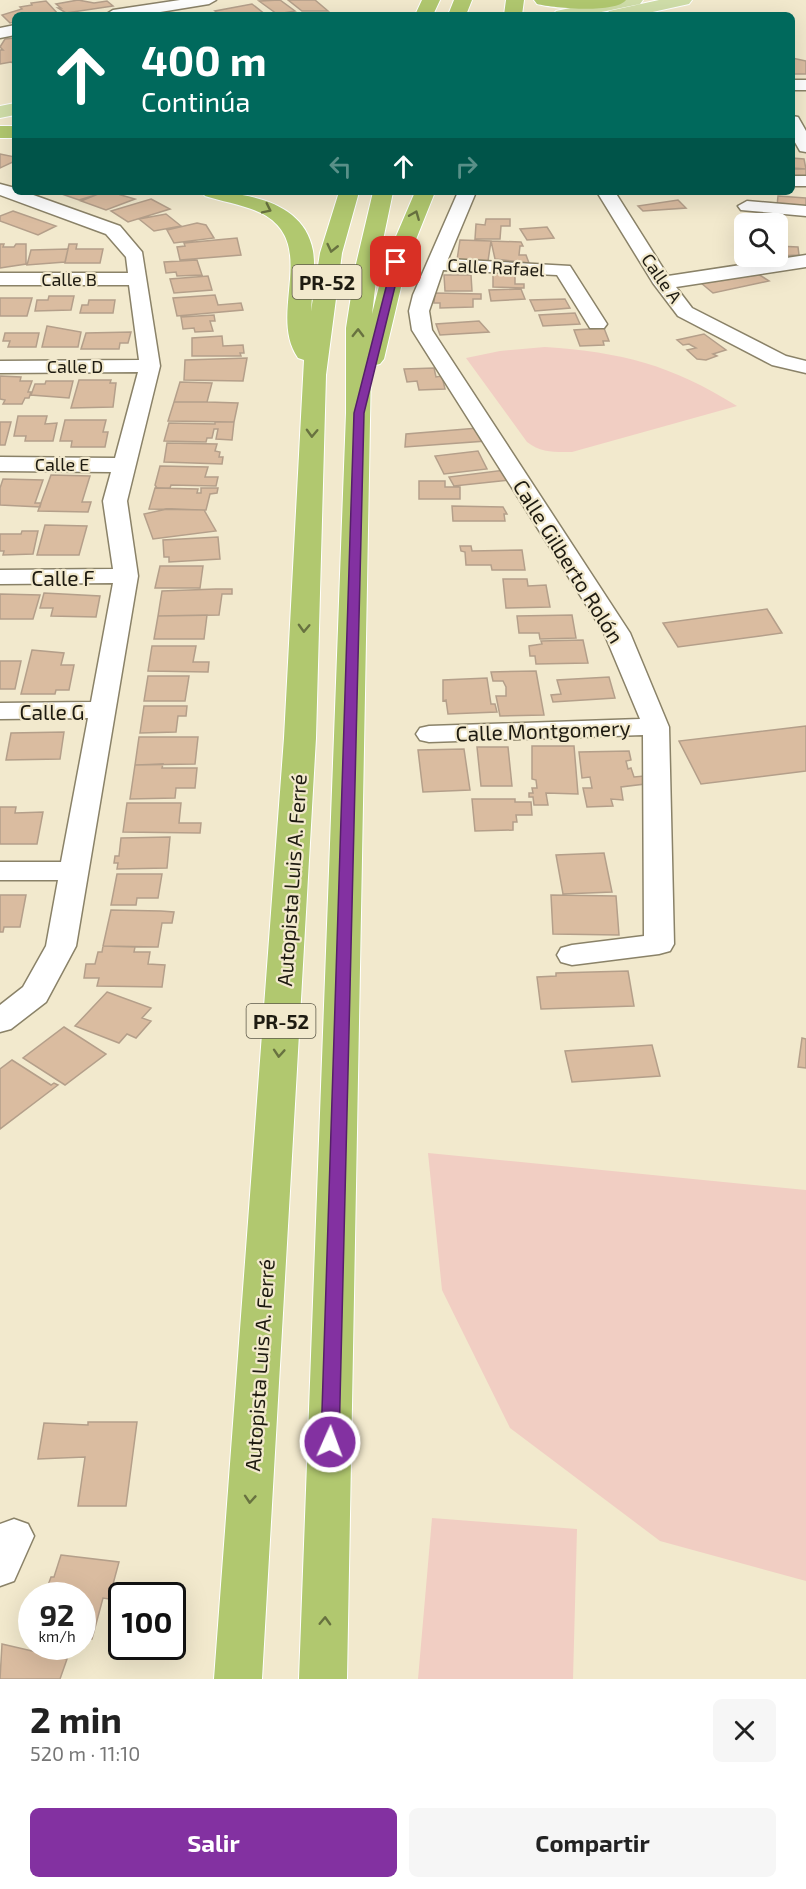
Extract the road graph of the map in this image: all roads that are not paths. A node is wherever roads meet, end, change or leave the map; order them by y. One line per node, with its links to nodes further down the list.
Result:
1 (209, 0): 6 (street)
2 (543, 0): 3 (highway)
3 (616, 0)
4 (634, 0): 9 (main road)
5 (683, 0): 10 (main road)
6 (183, 2): 7 (street); 8 (street)
7 (129, 12)
8 (196, 12)
9 (576, 12)
10 (629, 12)
11 (795, 128): 12 (street)
12 (806, 147)
13 (17, 195): 25 (street)
14 (222, 195): 31 (highway, one-way to 31)
15 (348, 195): 31 (highway, Autopista Luis A. Ferré / PR-52, one-way to 31)
16 (382, 195): 32 (highway, PR-52, one-way to 16)
17 (424, 195): 32 (highway, one-way to 17)
18 (467, 195): 23 (street, Calle Gilberto Rolón)
19 (608, 195): 26 (street, Calle A)
20 (747, 206): 21 (street)
21 (806, 211)
22 (806, 261): 26 (street)
23 (437, 264): 27 (street, Calle Rafael); 39 (street, Calle Gilberto Rolón)
24 (0, 279): 25 (street, Calle B)
25 (138, 279): 28 (street)
26 (663, 283): 30 (street, Calle A)
27 (597, 324)
28 (150, 366): 29 (street, Calle D); 34 (street)
29 (0, 367)
30 (806, 367)
31 (314, 375): 45 (highway, Autopista Luis A. Ferré / PR-52, one-way to 45)
32 (359, 413): 46 (highway, PR-52, one-way to 32)
33 (0, 464): 34 (street, Calle E)
34 (124, 465): 35 (street)
35 (126, 576): 36 (street, Calle F); 37 (street)
36 (0, 577)
37 (103, 710): 38 (street, Calle G); 42 (street)
38 (0, 711)
39 (656, 727): 40 (street, Calle Montgomery); 43 (street, Calle Gilberto Rolón)
40 (429, 734)
41 (0, 871): 42 (street)
42 (75, 871): 44 (street)
43 (572, 955)
44 (0, 1022)
45 (238, 1675)
46 (323, 1679)

